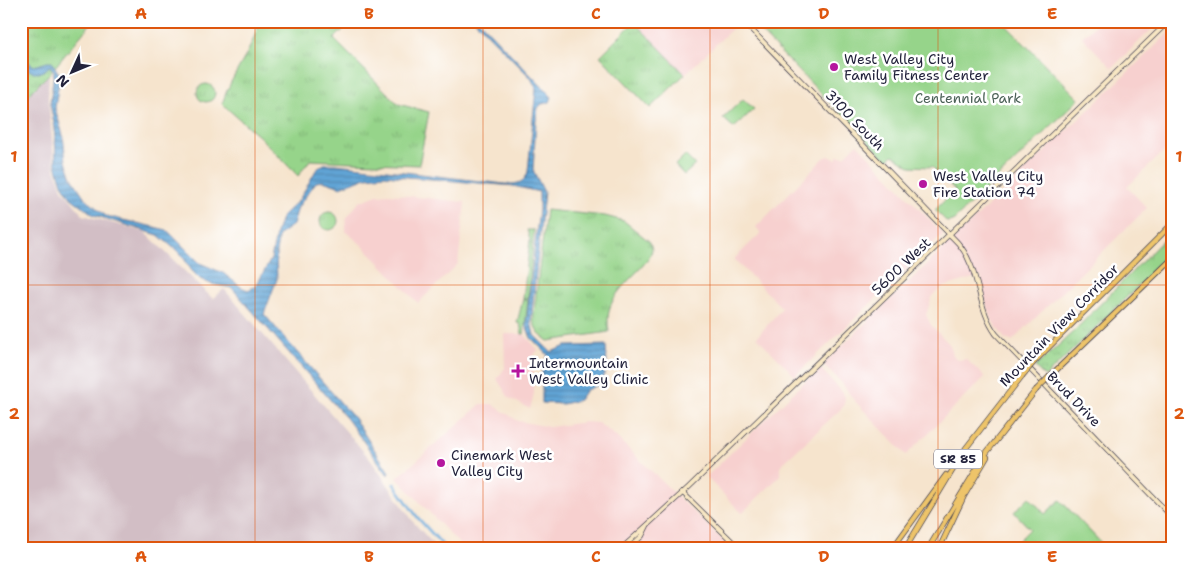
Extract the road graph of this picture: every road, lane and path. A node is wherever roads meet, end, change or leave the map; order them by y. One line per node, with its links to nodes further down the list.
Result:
1 (743, 21): 4 (main road, 3100 South)
2 (1170, 21): 4 (main road, 5600 West)
3 (1172, 224): 7 (highway, Mountain View Corridor / SR 85, bridge)
4 (951, 234): 8 (main road, 5600 West); 9 (main road, Brud Drive)
5 (1172, 259): 6 (highway, Mountain View Corridor / SR 85, bridge)
6 (1025, 403): 17 (highway, Mountain View Corridor / SR 85); 18 (highway)
7 (956, 463): 15 (highway); 16 (highway, Mountain View Corridor / SR 85)
8 (682, 492): 10 (main road, 5600 West); 14 (main road)
9 (1172, 517)
10 (647, 526): 11 (main road, 5600 West); 13 (main road, 5600 West)
11 (638, 532): 12 (main road, 5600 West); 13 (main road)
12 (621, 549)
13 (626, 549)
14 (740, 549)
15 (892, 549)
16 (905, 549)
17 (928, 549)
18 (938, 549)

